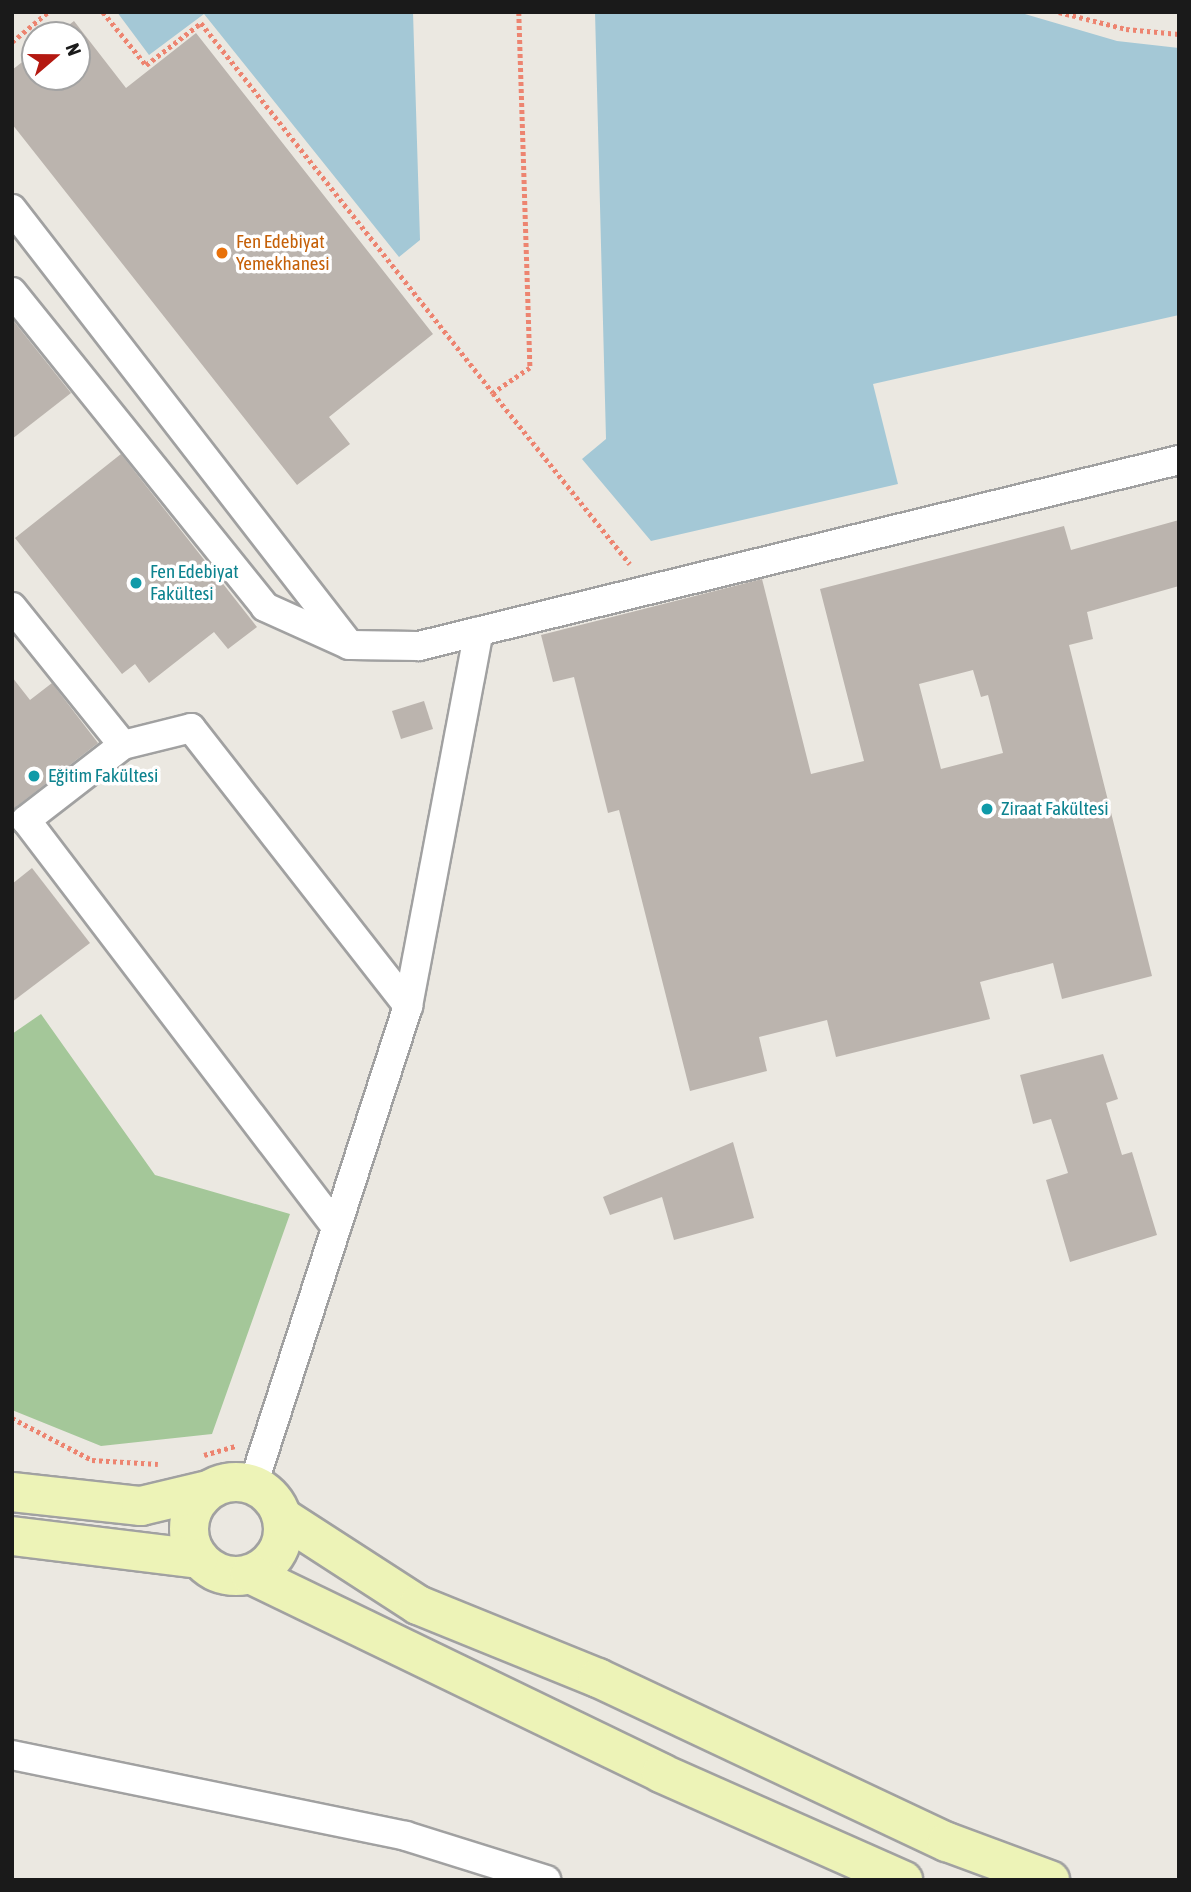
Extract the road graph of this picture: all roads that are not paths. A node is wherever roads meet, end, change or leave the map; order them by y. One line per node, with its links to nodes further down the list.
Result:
1 (12, 209): 6 (street)
2 (12, 292): 6 (street)
3 (1179, 460): 5 (street)
4 (12, 607): 7 (street)
5 (479, 632): 6 (street); 9 (street)
6 (349, 645)
7 (123, 745): 8 (street); 9 (street)
8 (19, 825): 10 (street)
9 (408, 1006): 10 (street)
10 (336, 1227): 12 (street)
11 (201, 1474): 12 (street); 13 (street); 16 (street)
12 (253, 1485): 14 (street)
13 (12, 1492)
14 (282, 1517): 17 (street); 21 (street)
15 (12, 1536): 16 (street)
16 (199, 1559): 17 (street)
17 (250, 1574): 20 (street)
18 (12, 1755): 19 (street)
19 (546, 1880)
20 (903, 1880)
21 (1050, 1880)

